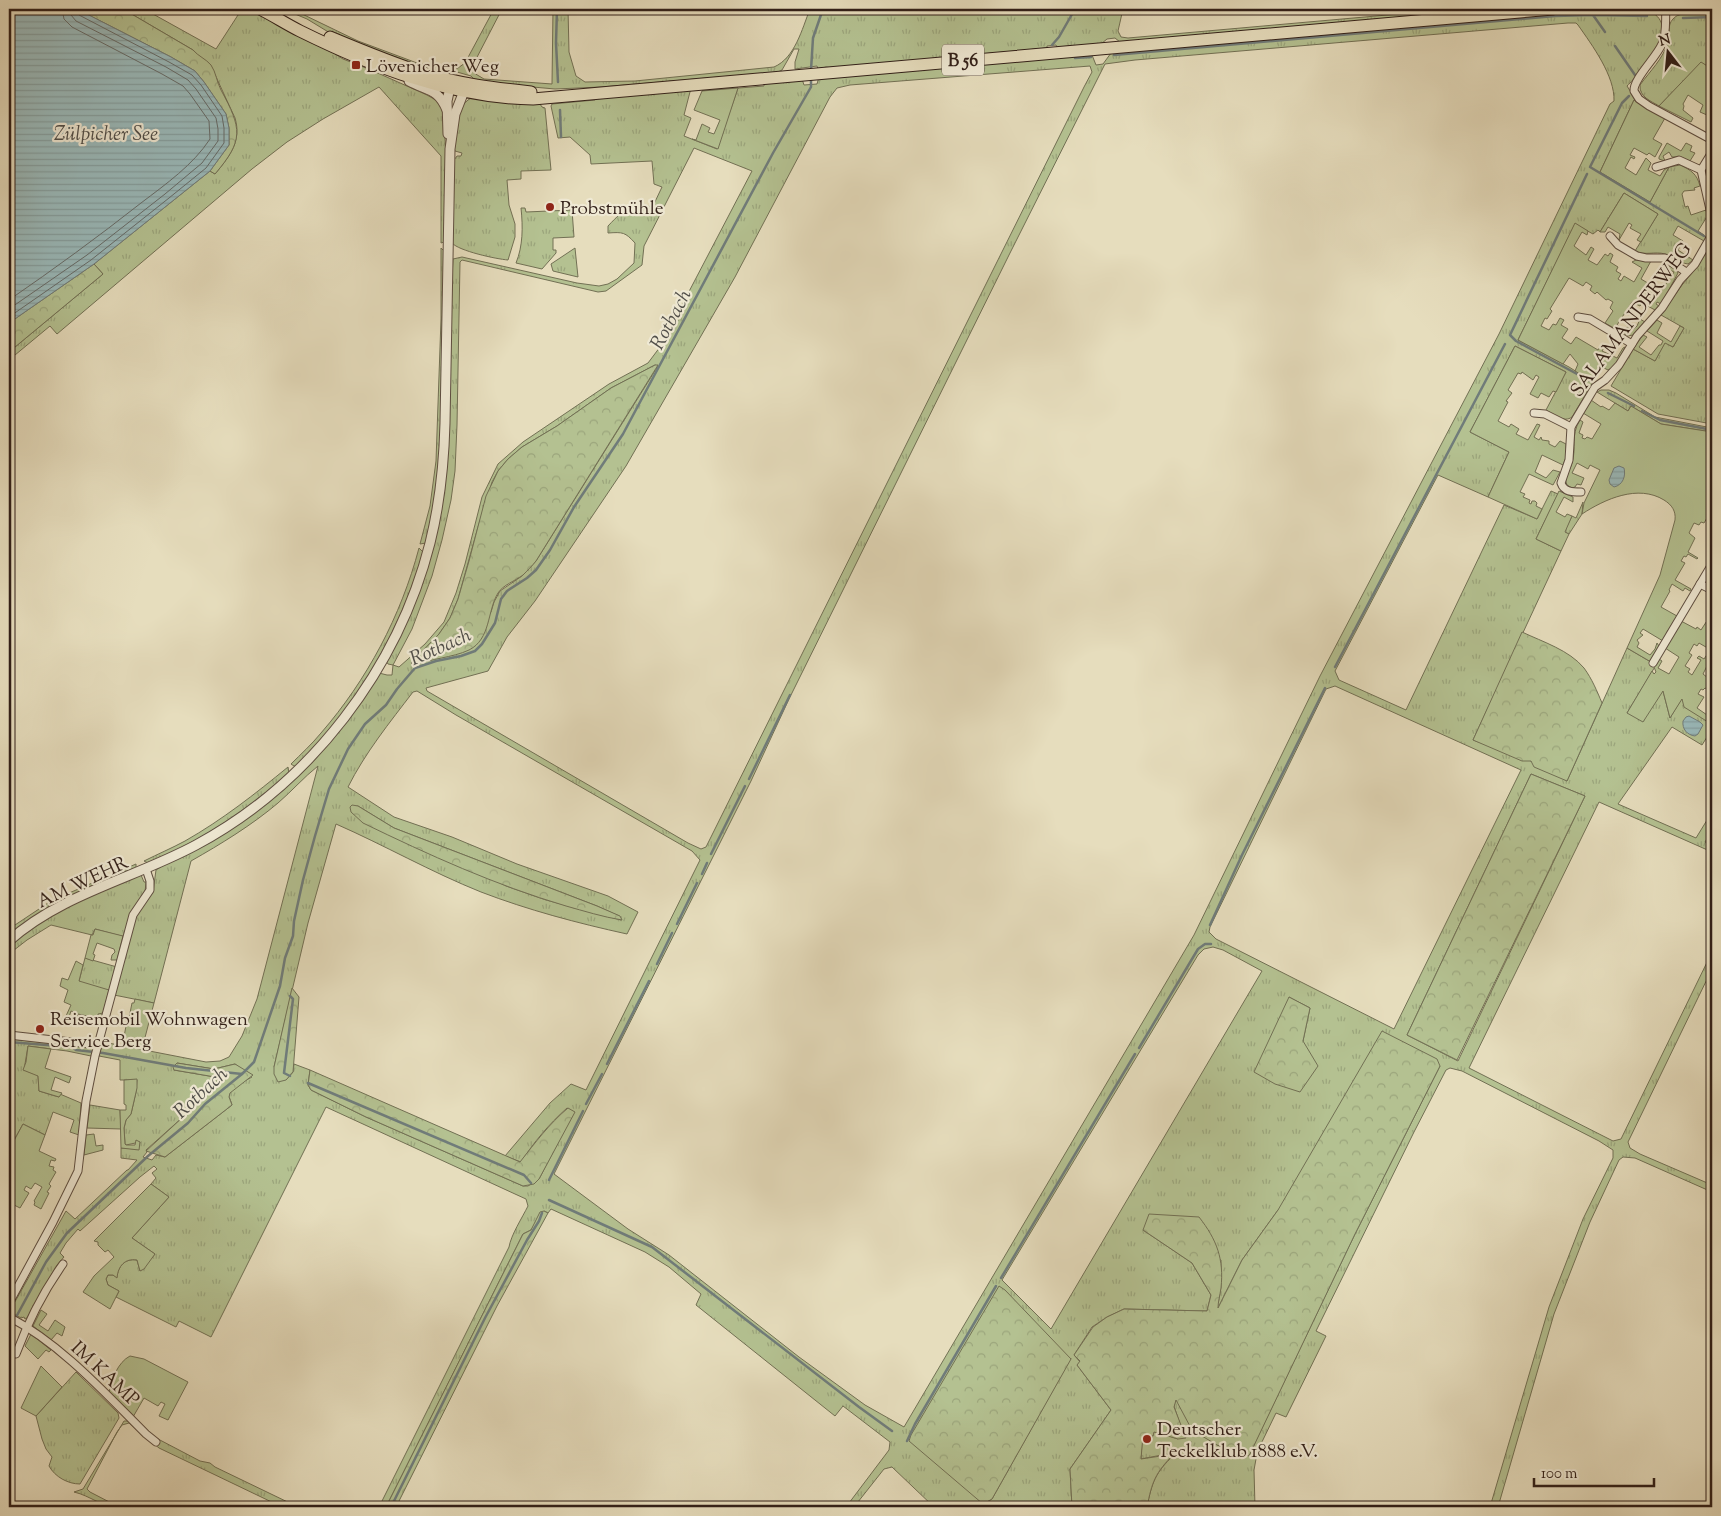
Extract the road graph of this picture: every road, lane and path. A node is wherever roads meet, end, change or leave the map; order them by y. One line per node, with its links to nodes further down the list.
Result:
1 (1553, 9): 6 (main road, B 56)
2 (1666, 9): 8 (street)
3 (263, 10): 4 (main road, B 56); 5 (main road, B 56)
4 (391, 71): 5 (main road, B 56); 7 (street)
5 (451, 84): 6 (main road, B 56); 7 (street)
6 (466, 87): 9 (street)
7 (447, 110): 9 (street)
8 (1712, 140)
9 (450, 149): 25 (street, AM WEHR)
10 (1712, 152): 12 (street)
11 (1656, 167): 12 (street)
12 (1701, 170): 13 (street, SALAMANDERWEG)
13 (1712, 224): 15 (street, SALAMANDERWEG)
14 (1610, 236): 15 (street)
15 (1686, 272): 17 (street, SALAMANDERWEG)
16 (1578, 317): 17 (street)
17 (1632, 344): 19 (street, SALAMANDERWEG)
18 (1534, 413): 19 (street)
19 (1571, 427): 20 (street, SALAMANDERWEG)
20 (1581, 492)
21 (1712, 564): 22 (street)
22 (1700, 584): 23 (street); 24 (street)
23 (1712, 590)
24 (1653, 663)
25 (146, 869): 26 (street, AM WEHR); 28 (street)
26 (9, 941)
27 (9, 1035): 28 (street)
28 (97, 1049): 30 (street)
29 (64, 1264): 32 (street)
30 (9, 1303)
31 (9, 1318): 32 (street, IM KAMP)
32 (29, 1328): 33 (street); 34 (street, IM KAMP)
33 (16, 1354)
34 (156, 1442)

